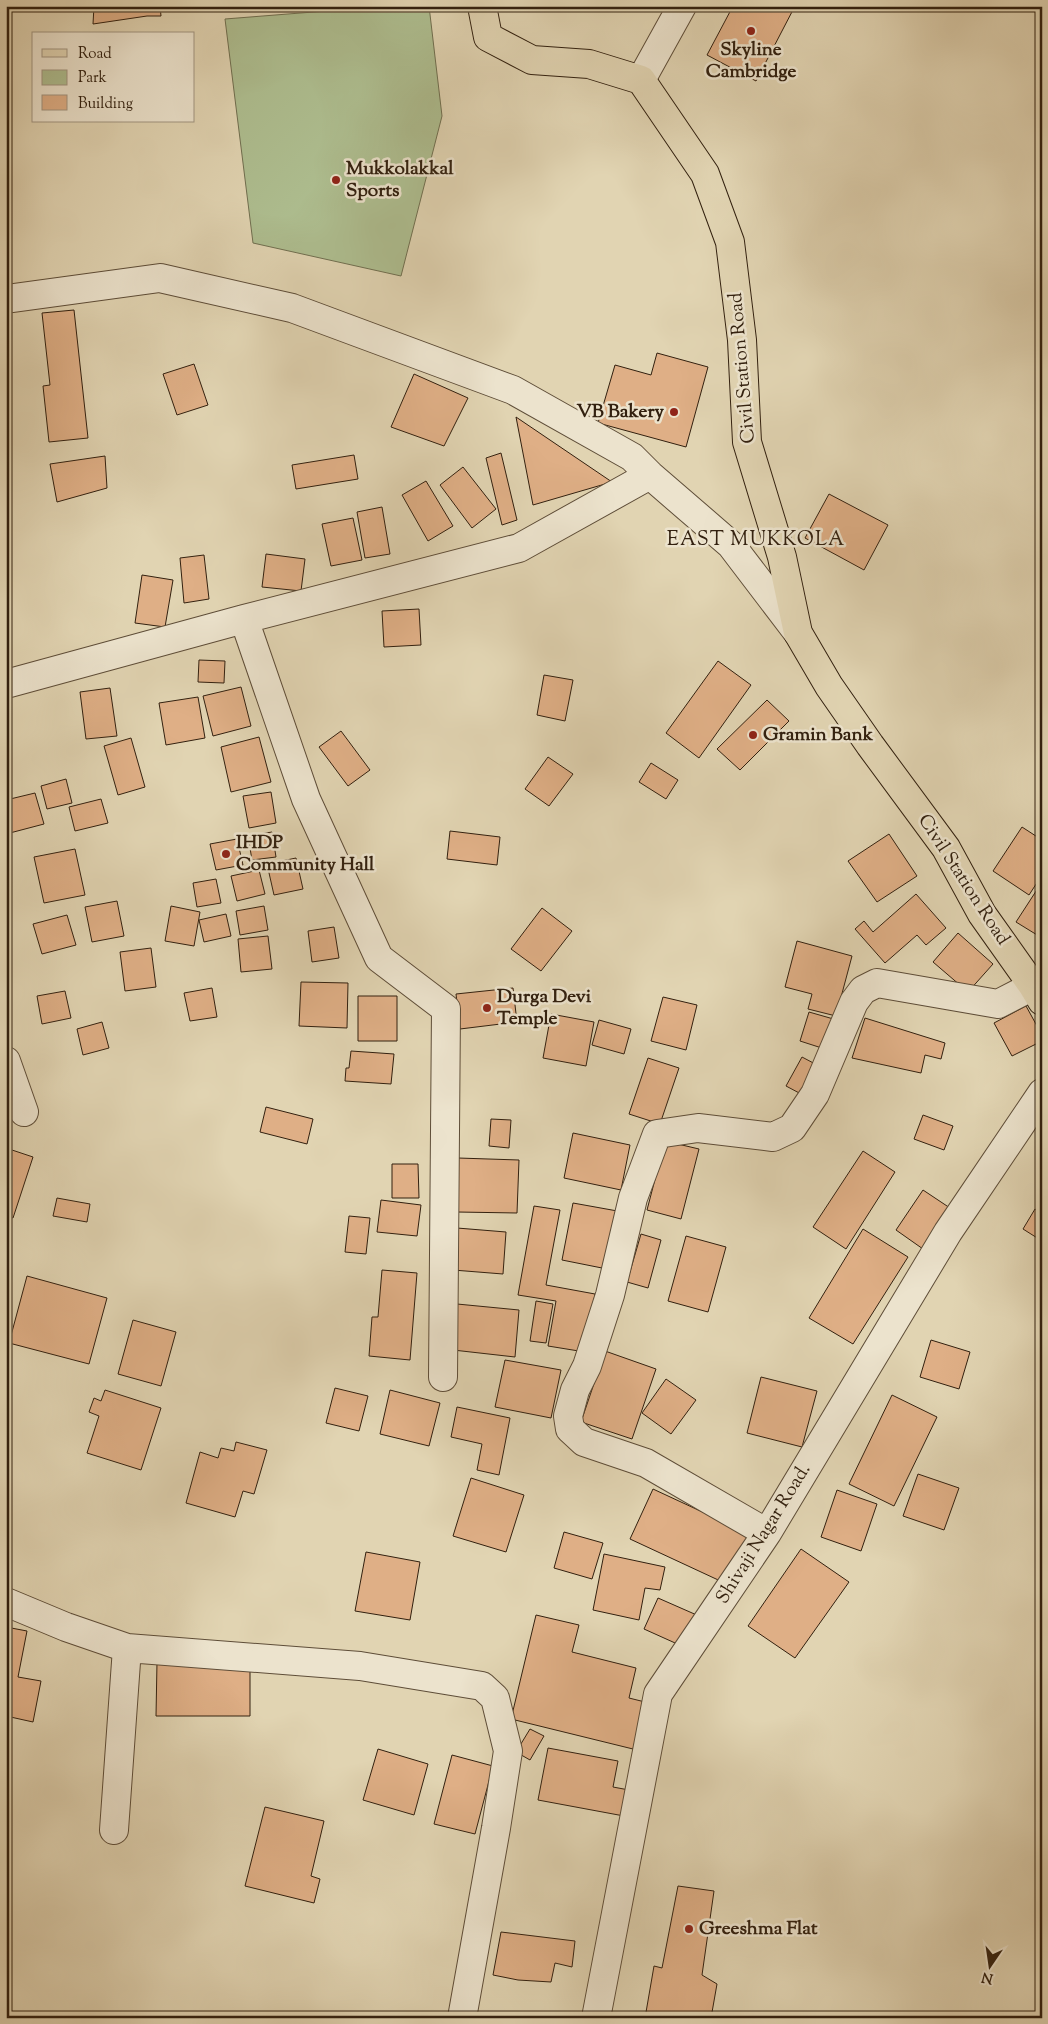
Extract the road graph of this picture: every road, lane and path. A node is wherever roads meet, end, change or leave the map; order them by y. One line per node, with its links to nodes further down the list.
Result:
1 (482, 6): 3 (main road)
2 (682, 6): 3 (street)
3 (641, 80): 7 (main road, Civil Station Road)
4 (6, 299): 5 (street)
5 (650, 475): 6 (street); 7 (street)
6 (244, 619): 8 (street); 13 (street)
7 (798, 633): 9 (main road, Civil Station Road)
8 (6, 684)
9 (1037, 993): 14 (street)
10 (6, 1061): 12 (street)
11 (1042, 1092): 14 (street, Shivaji Nagar Road.)
12 (24, 1112)
13 (443, 1377)
14 (767, 1534): 19 (street, Shivaji Nagar Road.)
15 (6, 1602): 16 (street)
16 (127, 1648): 17 (street); 18 (street)
17 (114, 1830)
18 (462, 2018)
19 (596, 2018)

